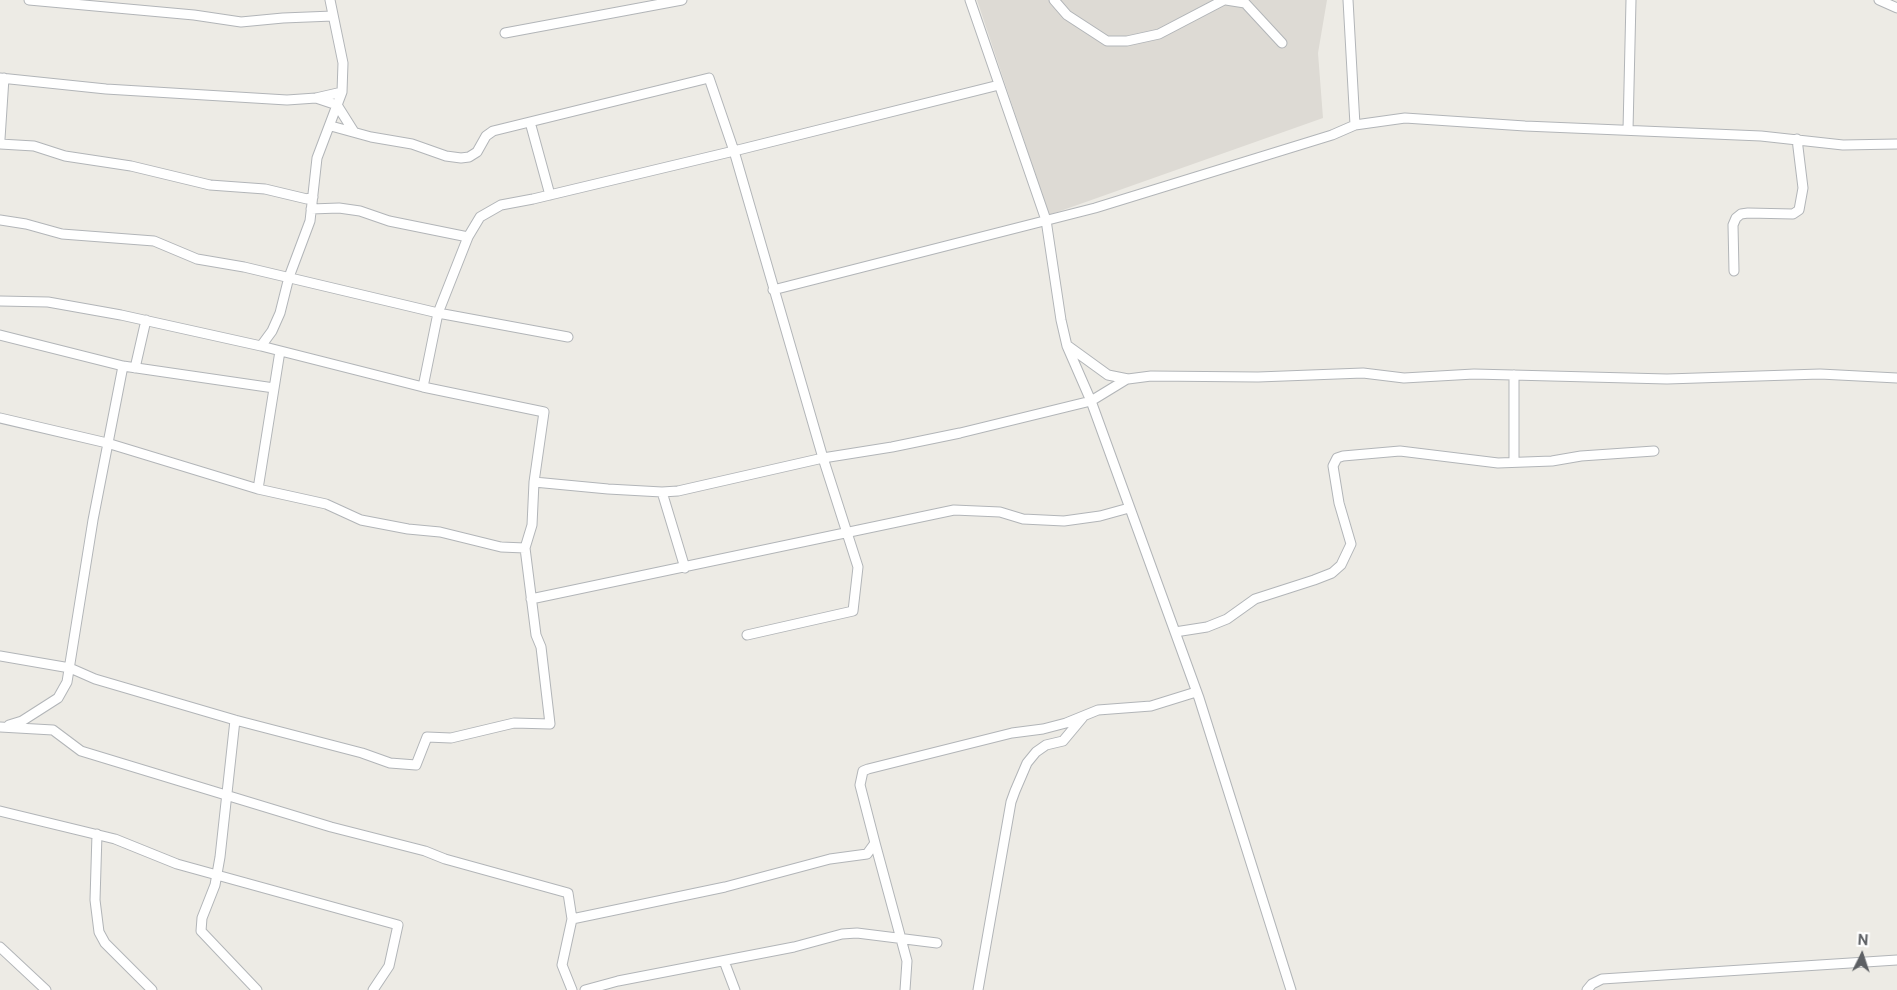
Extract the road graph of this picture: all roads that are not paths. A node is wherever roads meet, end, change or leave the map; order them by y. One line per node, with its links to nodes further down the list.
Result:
1 (30, 0): 11 (street)
2 (330, 0): 11 (street)
3 (682, 0): 12 (street)
4 (970, 0): 15 (street)
5 (1054, 0): 6 (street)
6 (1225, 0): 13 (street)
7 (1348, 0): 20 (street)
8 (1631, 0): 22 (street)
9 (1879, 0): 10 (street)
10 (1897, 8)
11 (333, 16): 16 (street)
12 (504, 33)
13 (1282, 43)
14 (2, 78): 17 (street); 24 (street)
15 (999, 85): 28 (street); 33 (street)
16 (342, 92): 17 (street); 18 (street)
17 (316, 98): 18 (street)
18 (337, 105): 21 (street); 23 (street)
19 (530, 122): 23 (street); 28 (street); 29 (street)
20 (1355, 125): 22 (street); 33 (street)
21 (331, 126): 23 (street); 30 (street)
22 (1628, 130): 25 (street)
23 (354, 132)
24 (0, 139)
25 (1797, 139): 27 (street); 35 (street)
26 (0, 144): 30 (street)
27 (1897, 144)
28 (734, 151): 29 (street); 37 (street)
29 (550, 195): 34 (street)
30 (313, 197): 31 (street)
31 (312, 209): 34 (street); 36 (street)
32 (0, 220): 36 (street)
33 (1046, 220): 37 (street); 44 (street)
34 (468, 237): 39 (street)
35 (1734, 271)
36 (289, 277): 39 (street); 43 (street)
37 (773, 290): 57 (street)
38 (0, 302): 40 (street)
39 (438, 313): 42 (street); 51 (street)
40 (146, 320): 43 (street); 47 (street)
41 (0, 335): 46 (street)
42 (568, 337)
43 (260, 346): 45 (street)
44 (1067, 346): 50 (street); 53 (street)
45 (280, 351): 51 (street); 52 (street)
46 (123, 366): 47 (street); 55 (street)
47 (136, 368): 52 (street)
48 (1514, 376): 49 (street); 50 (street); 58 (street)
49 (1897, 378)
50 (1128, 379): 53 (street)
51 (423, 387): 59 (street)
52 (274, 388): 60 (street)
53 (1090, 401): 57 (street); 62 (street)
54 (0, 418): 55 (street)
55 (107, 443): 60 (street); 70 (street)
56 (1654, 451): 58 (street)
57 (822, 458): 61 (street); 63 (street)
58 (1514, 462): 67 (street)
59 (534, 482): 61 (street); 64 (street)
60 (258, 489): 64 (street)
61 (662, 492): 65 (street)
62 (1129, 508): 63 (street); 67 (street)
63 (848, 533): 65 (street); 68 (street)
64 (525, 548): 66 (street)
65 (685, 568): 66 (street)
66 (531, 599): 73 (street)
67 (1175, 632): 71 (street)
68 (747, 634)
69 (0, 656): 70 (street)
70 (70, 668): 73 (street); 74 (street)
71 (1196, 692): 72 (street); 95 (street)
72 (1086, 713): 78 (street); 94 (street)
73 (235, 720): 75 (street)
74 (1, 727): 75 (street)
75 (227, 795): 79 (street); 80 (street)
76 (0, 810): 77 (street)
77 (97, 834): 79 (street); 87 (street)
78 (875, 843): 80 (street); 81 (street)
79 (216, 875): 88 (street); 89 (street)
80 (572, 919): 90 (street)
81 (901, 940): 82 (street); 85 (street); 93 (street)
82 (937, 943)
83 (0, 947): 86 (street)
84 (1897, 960): 96 (street)
85 (724, 961): 91 (street); 92 (street)
86 (46, 990)
87 (152, 990)
88 (257, 990)
89 (373, 990)
90 (572, 990)
91 (585, 990)
92 (735, 990)
93 (905, 990)
94 (978, 990)
95 (1291, 990)
96 (1587, 990)

